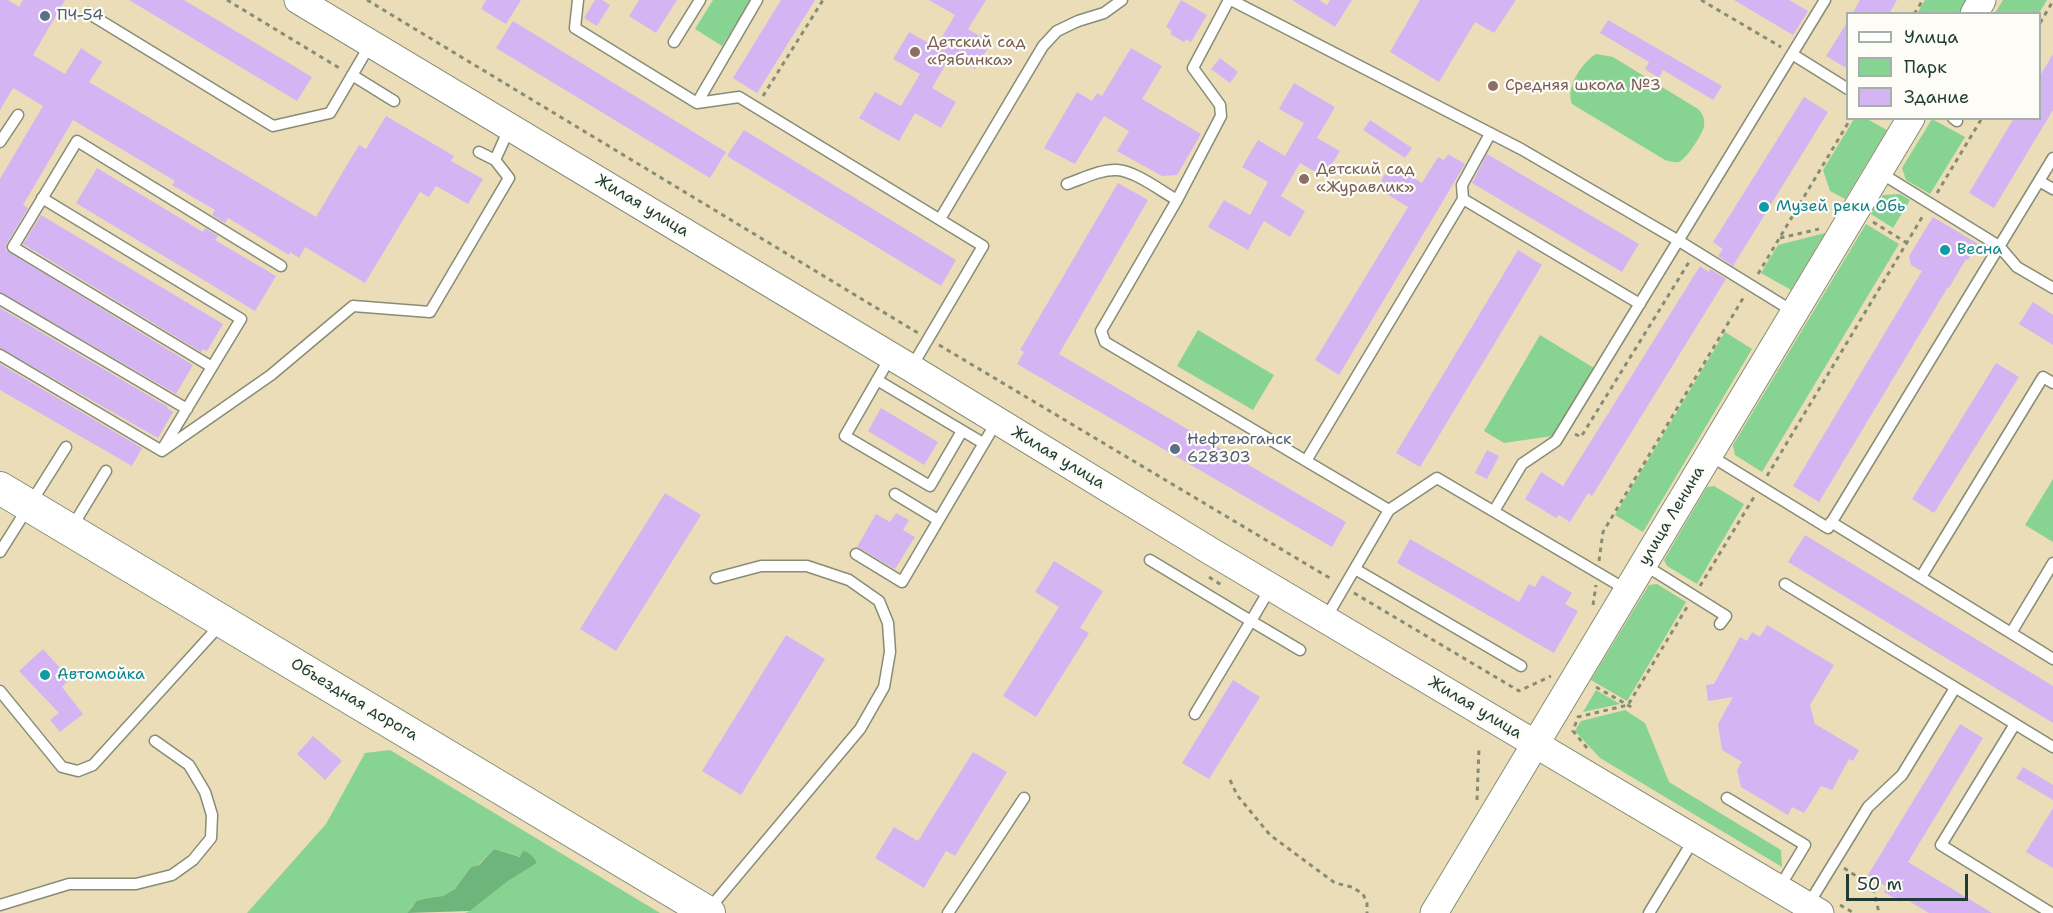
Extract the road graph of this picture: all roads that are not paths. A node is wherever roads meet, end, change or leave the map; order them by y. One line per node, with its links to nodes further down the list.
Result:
1 (298, 0): 10 (main road, Жилая улица)
2 (578, 0): 15 (lane)
3 (700, 0): 9 (lane)
4 (757, 0): 15 (lane)
5 (1122, 0): 31 (lane)
6 (1230, 0): 19 (lane); 30 (lane)
7 (1825, 0): 11 (lane)
8 (88, 13): 12 (lane)
9 (674, 42)
10 (371, 43): 12 (lane); 18 (main road, Жилая улица)
11 (1792, 54): 13 (lane); 32 (lane)
12 (352, 75): 14 (lane)
13 (1846, 88)
14 (394, 101)
15 (697, 103): 31 (lane)
16 (18, 115): 20 (lane)
17 (1904, 121): 24 (main road, улица Ленина)
18 (510, 126): 23 (lane); 40 (main road, Жилая улица)
19 (1490, 134): 29 (lane); 32 (lane)
20 (0, 142)
21 (479, 152): 23 (lane)
22 (2053, 158): 25 (lane)
23 (495, 160): 48 (lane)
24 (1879, 171): 33 (lane); 38 (main road, улица Ленина)
25 (2039, 181): 27 (lane); 33 (lane)
26 (1066, 184): 30 (lane)
27 (2053, 189)
28 (42, 198): 34 (lane); 41 (lane); 41 (lane)
29 (1463, 199): 37 (lane); 50 (lane)
30 (1177, 200): 50 (lane)
31 (940, 219): 40 (lane)
32 (1679, 241): 37 (lane); 38 (lane)
33 (1999, 246): 35 (lane); 58 (lane)
34 (282, 266)
35 (2053, 288)
36 (0, 299): 44 (lane)
37 (1640, 304): 56 (lane)
38 (1794, 313): 49 (main road, улица Ленина)
39 (0, 355): 48 (lane)
40 (901, 362): 42 (lane); 46 (main road, Жилая улица)
41 (212, 367): 44 (lane)
42 (877, 380): 45 (lane); 45 (lane)
43 (2053, 383): 66 (lane)
44 (187, 410): 48 (lane)
45 (962, 431): 46 (lane)
46 (990, 432): 57 (lane); 69 (main road, Жилая улица)
47 (66, 447): 54 (lane)
48 (162, 451)
49 (1708, 455): 58 (lane); 64 (main road, улица Ленина)
50 (1306, 461): 55 (lane)
51 (106, 471): 59 (lane)
52 (0, 488): 54 (main road, Объездная дорога)
53 (895, 494): 57 (lane)
54 (29, 505): 59 (main road, Объездная дорога); 60 (lane)
55 (1389, 510): 56 (lane); 65 (lane)
56 (1494, 511): 70 (lane)
57 (938, 520): 61 (lane)
58 (1831, 522): 66 (lane)
59 (70, 530): 72 (main road, Объездная дорога)
60 (0, 552)
61 (856, 554)
62 (1150, 560): 73 (lane)
63 (2053, 563): 75 (lane)
64 (1643, 564): 70 (main road, улица Ленина); 74 (lane)
65 (1355, 569): 71 (lane); 78 (lane)
66 (1921, 577): 75 (lane)
67 (716, 579): 92 (lane)
68 (1785, 584): 79 (lane)
69 (1272, 587): 71 (main road, Жилая улица); 73 (lane)
70 (1627, 590): 84 (main road, улица Ленина)
71 (1325, 619): 84 (main road, Жилая улица)
72 (223, 621): 80 (lane); 92 (main road, Объездная дорога)
73 (1251, 621): 76 (lane); 81 (lane)
74 (1720, 624)
75 (2011, 633): 77 (lane)
76 (1300, 650)
77 (2053, 659)
78 (1521, 666)
79 (1955, 688): 82 (lane); 91 (lane)
80 (0, 691)
81 (1195, 714)
82 (2016, 724): 85 (lane); 96 (lane)
83 (155, 741): 90 (lane)
84 (1535, 744): 88 (main road, Жилая улица); 94 (main road, улица Ленина)
85 (2053, 747)
86 (1024, 798): 93 (lane)
87 (1727, 798): 89 (lane)
88 (1694, 838): 89 (main road, Жилая улица); 95 (lane)
89 (1779, 889): 91 (main road, Жилая улица)
90 (0, 905)
91 (1814, 909)
92 (708, 912)
93 (948, 913)
94 (1434, 913)
95 (1649, 913)
96 (2051, 913)

